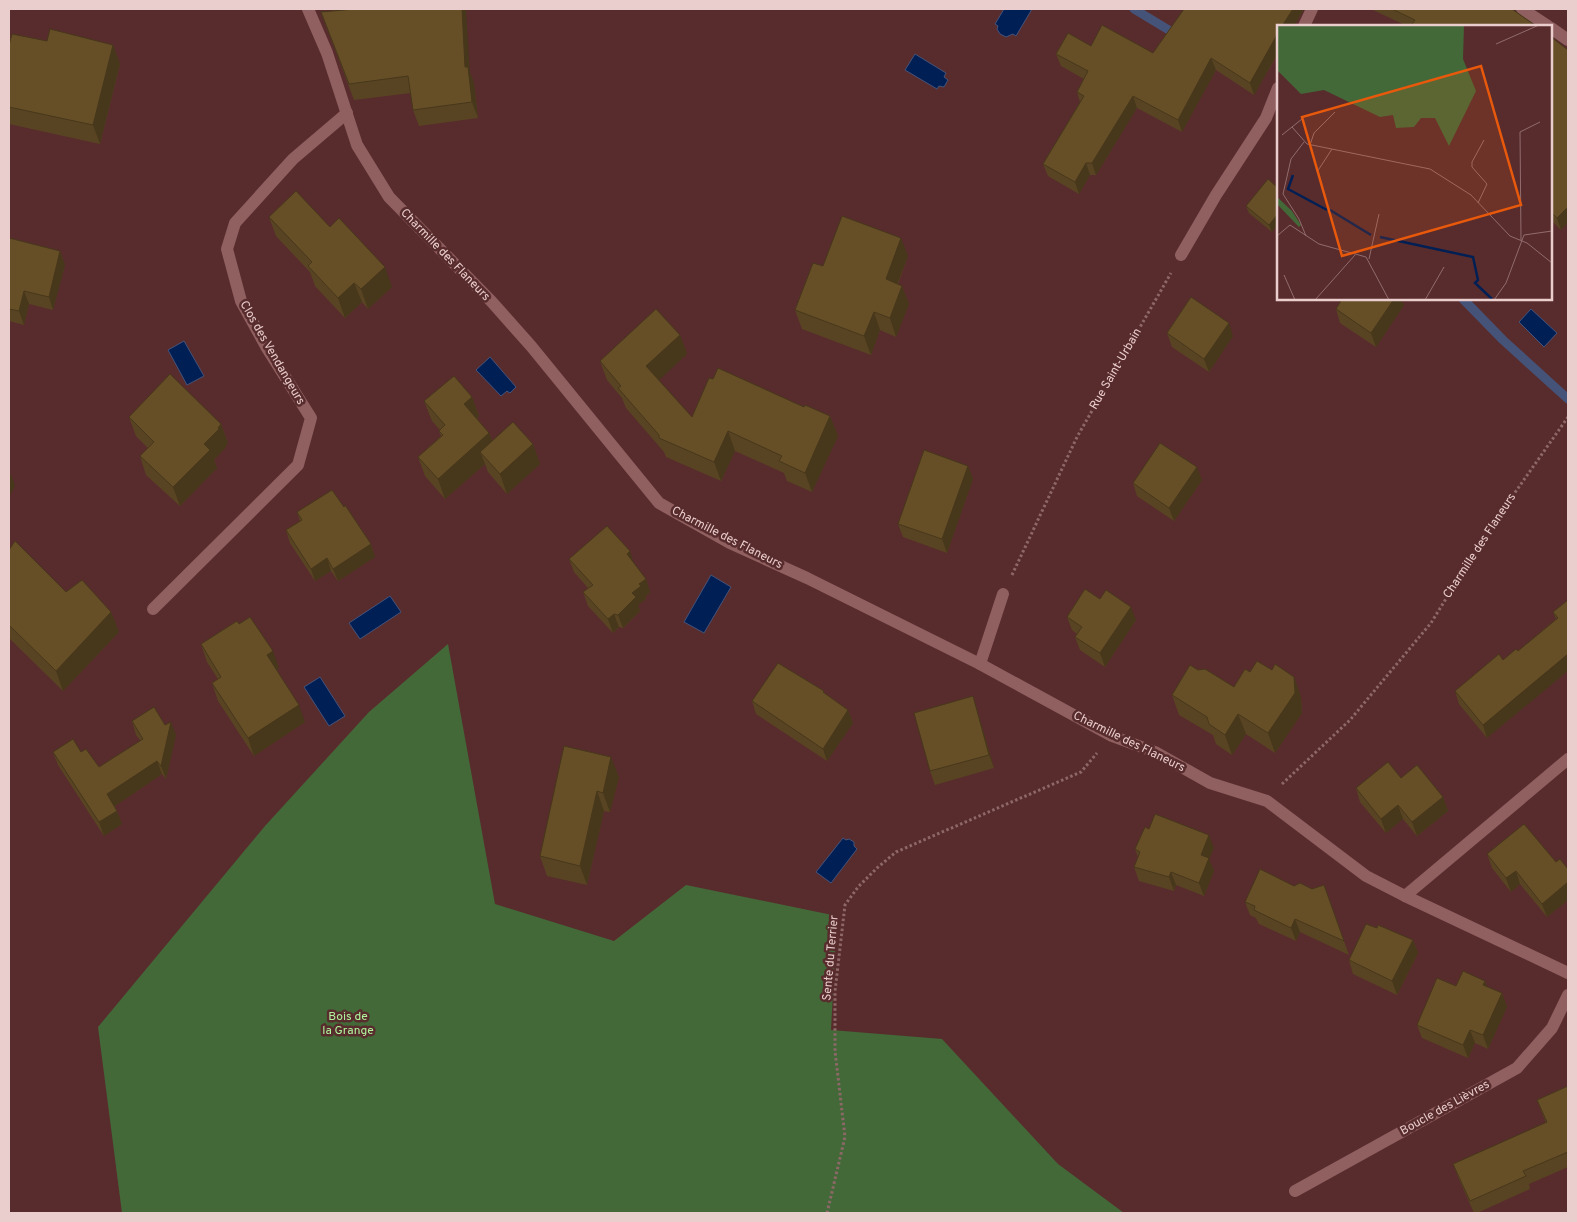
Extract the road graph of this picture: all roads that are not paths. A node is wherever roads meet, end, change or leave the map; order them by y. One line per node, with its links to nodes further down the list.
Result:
1 (308, 9): 9 (street, Charmille des Flaneurs)
2 (1312, 9): 4 (street)
3 (1522, 9): 5 (street)
4 (1304, 25)
5 (1546, 25)
6 (1552, 29): 7 (street)
7 (1568, 40)
8 (1277, 90): 10 (street)
9 (347, 113): 12 (street, Clos des Vendangeurs); 13 (street, Charmille des Flaneurs)
10 (1181, 255)
11 (1003, 594): 13 (street)
12 (153, 609)
13 (980, 664): 15 (street, Charmille des Flaneurs)
14 (1568, 759): 15 (street)
15 (1405, 896): 16 (street)
16 (1568, 973)
17 (1568, 995): 18 (street, Boucle des Lièvres)
18 (1295, 1191)

